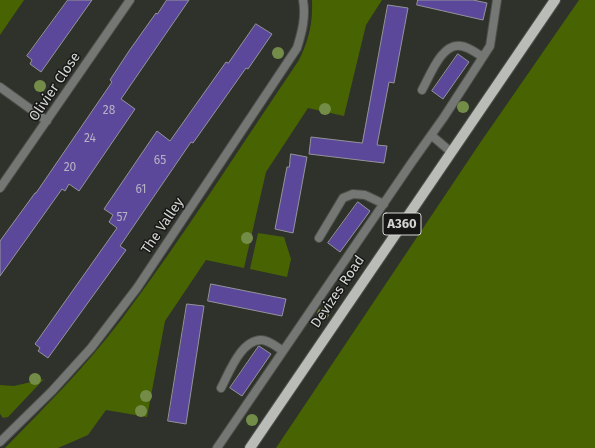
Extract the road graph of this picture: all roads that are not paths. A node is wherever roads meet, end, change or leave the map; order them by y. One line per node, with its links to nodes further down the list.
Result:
1 (130, 0): 8 (street, Olivier Close)
2 (303, 0): 16 (street, The Valley)
3 (497, 0): 5 (street)
4 (555, 0): 10 (main road, Devizes Road / A360)
5 (483, 58): 7 (street); 9 (street)
6 (0, 87): 8 (street)
7 (422, 90)
8 (47, 121): 11 (street, Olivier Close)
9 (431, 135): 10 (street); 12 (street)
10 (451, 152): 18 (main road, Devizes Road / A360)
11 (0, 188)
12 (384, 204): 13 (street); 14 (street)
13 (319, 238)
14 (283, 351): 15 (street); 17 (street)
15 (221, 388)
16 (0, 442)
17 (217, 448)
18 (250, 448)

